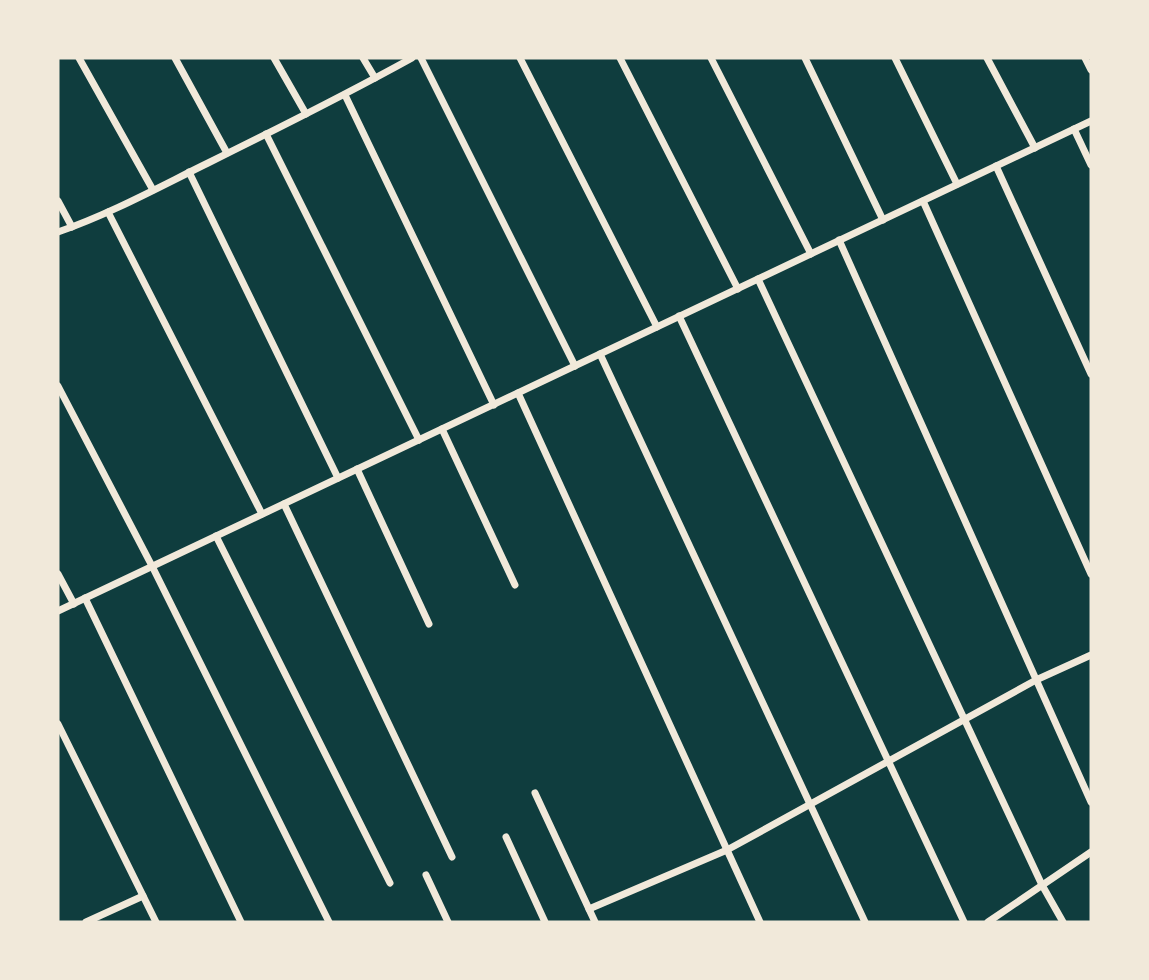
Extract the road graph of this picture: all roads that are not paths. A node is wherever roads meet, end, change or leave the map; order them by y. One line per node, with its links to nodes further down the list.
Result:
1 (79, 58): 27 (street)
2 (175, 58): 22 (street)
3 (274, 58): 17 (street)
4 (363, 58): 15 (street)
5 (412, 58): 15 (street)
6 (421, 58): 41 (street)
7 (520, 58): 39 (street)
8 (620, 58): 37 (street)
9 (711, 58): 35 (street)
10 (804, 58): 31 (street)
11 (895, 58): 26 (street)
12 (988, 58): 21 (street)
13 (1085, 58): 14 (street)
14 (1091, 70)
15 (375, 78): 16 (street)
16 (345, 95): 17 (street); 45 (street)
17 (306, 114): 20 (street)
18 (1091, 121): 19 (street)
19 (1074, 129): 21 (street); 23 (street)
20 (266, 134): 22 (street); 47 (street)
21 (1035, 148): 24 (street)
22 (227, 153): 25 (street)
23 (1091, 165)
24 (996, 166): 26 (street); 42 (street)
25 (189, 172): 27 (street); 49 (street)
26 (957, 184): 29 (street)
27 (153, 190): 30 (street)
28 (58, 201): 32 (street)
29 (923, 201): 31 (street); 55 (street)
30 (108, 212): 32 (street); 51 (street)
31 (883, 220): 34 (street)
32 (72, 227): 33 (street)
33 (58, 232)
34 (839, 240): 35 (street); 62 (street)
35 (811, 254): 36 (street)
36 (758, 279): 37 (street); 63 (street)
37 (737, 289): 38 (street)
38 (679, 316): 39 (street); 65 (street)
39 (657, 327): 40 (street)
40 (600, 354): 41 (street); 68 (street)
41 (575, 366): 44 (street)
42 (1091, 374)
43 (58, 386): 53 (street)
44 (518, 393): 45 (street); 70 (street)
45 (494, 405): 46 (street)
46 (442, 429): 47 (street); 56 (street)
47 (419, 440): 48 (street)
48 (357, 469): 49 (street); 60 (street)
49 (338, 478): 50 (street)
50 (284, 504): 51 (street); 72 (street)
51 (262, 514): 52 (street)
52 (216, 536): 53 (street); 74 (street)
53 (152, 566): 57 (street); 81 (street)
54 (58, 574): 58 (street)
55 (1091, 574)
56 (515, 585)
57 (85, 598): 58 (street); 80 (street)
58 (74, 604): 59 (street)
59 (58, 611)
60 (429, 624)
61 (1091, 655): 62 (street)
62 (1036, 680): 63 (street); 67 (street)
63 (964, 719): 65 (street); 75 (street)
64 (58, 724): 76 (street)
65 (889, 761): 68 (street); 87 (street)
66 (535, 793): 77 (street)
67 (1091, 802)
68 (810, 805): 70 (street); 86 (street)
69 (506, 837): 83 (street)
70 (727, 850): 77 (street); 85 (street)
71 (1091, 852): 75 (street)
72 (452, 857)
73 (426, 875): 82 (street)
74 (390, 883)
75 (1042, 886): 88 (street); 89 (street)
76 (143, 896): 78 (street); 79 (street)
77 (589, 909): 84 (street)
78 (86, 922)
79 (156, 922)
80 (241, 922)
81 (329, 922)
82 (448, 922)
83 (545, 922)
84 (595, 922)
85 (760, 922)
86 (865, 922)
87 (964, 922)
88 (988, 922)
89 (1063, 922)

